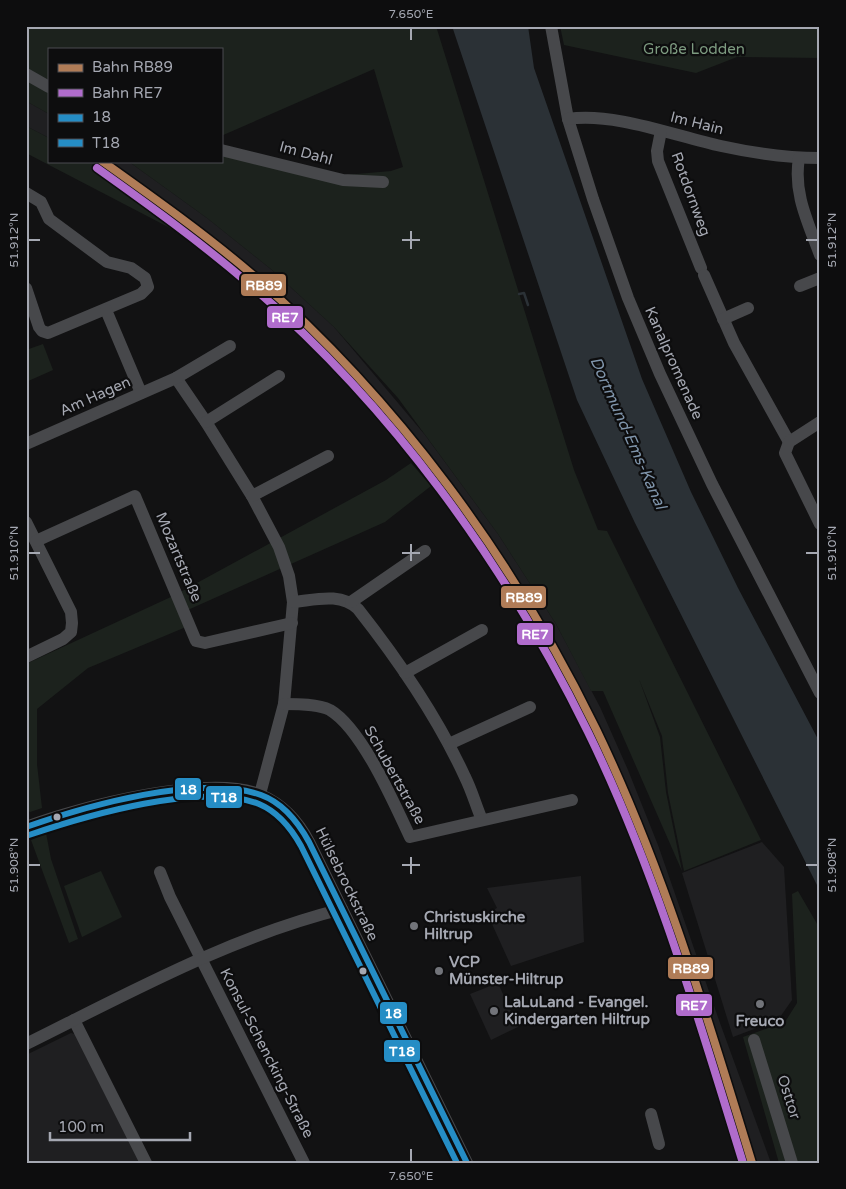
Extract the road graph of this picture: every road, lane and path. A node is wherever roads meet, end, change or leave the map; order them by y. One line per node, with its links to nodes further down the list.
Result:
1 (551, 26): 4 (street, Kanalpromenade)
2 (26, 74): 3 (street)
3 (48, 86)
4 (568, 119): 5 (street, Im Hain); 38 (street, Kanalpromenade)
5 (661, 131): 7 (street, Im Hain); 17 (street, Rotdornweg)
6 (222, 150): 9 (street, Im Dahl)
7 (799, 158): 8 (street, Im Hain); 11 (street)
8 (820, 158)
9 (383, 182)
10 (26, 193): 16 (street)
11 (820, 255)
12 (820, 278): 13 (street)
13 (800, 286)
14 (26, 288): 16 (street)
15 (748, 308): 17 (street)
16 (106, 310): 21 (street)
17 (723, 319): 24 (street, Rotdornweg)
18 (230, 346): 20 (street, Am Hagen)
19 (279, 376): 22 (street)
20 (176, 378): 21 (street, Am Hagen); 22 (street)
21 (141, 393): 25 (street, Am Hagen)
22 (206, 422): 27 (street)
23 (820, 422): 24 (street)
24 (789, 442): 29 (street)
25 (26, 444)
26 (328, 456): 27 (street)
27 (252, 496): 32 (street)
28 (26, 522): 30 (street)
29 (820, 524)
30 (36, 541): 34 (street, Mozartstraße); 36 (street)
31 (425, 551): 33 (street)
32 (293, 602): 33 (street); 34 (street)
33 (351, 602): 37 (street)
34 (292, 623): 39 (street)
35 (482, 630): 37 (street)
36 (26, 657)
37 (405, 672): 41 (street)
38 (820, 693)
39 (284, 704): 42 (street); 44 (street, Schubertstraße)
40 (530, 707): 41 (street)
41 (449, 744): 44 (street)
42 (260, 794): 45 (street, Hülsebrockstraße); 47 (street, Hülsebrockstraße)
43 (572, 800): 44 (street, Schubertstraße)
44 (482, 820)
45 (26, 827)
46 (160, 872): 48 (street, Konsul-Schencking-Straße)
47 (342, 909): 48 (street); 56 (street, Hülsebrockstraße)
48 (201, 958): 49 (street); 55 (street, Konsul-Schencking-Straße)
49 (74, 1020): 51 (street); 54 (street)
50 (754, 1040): 57 (street, Osttor)
51 (26, 1044)
52 (651, 1114): 53 (street)
53 (659, 1144)
54 (146, 1163)
55 (304, 1163)
56 (466, 1163)
57 (792, 1163)

